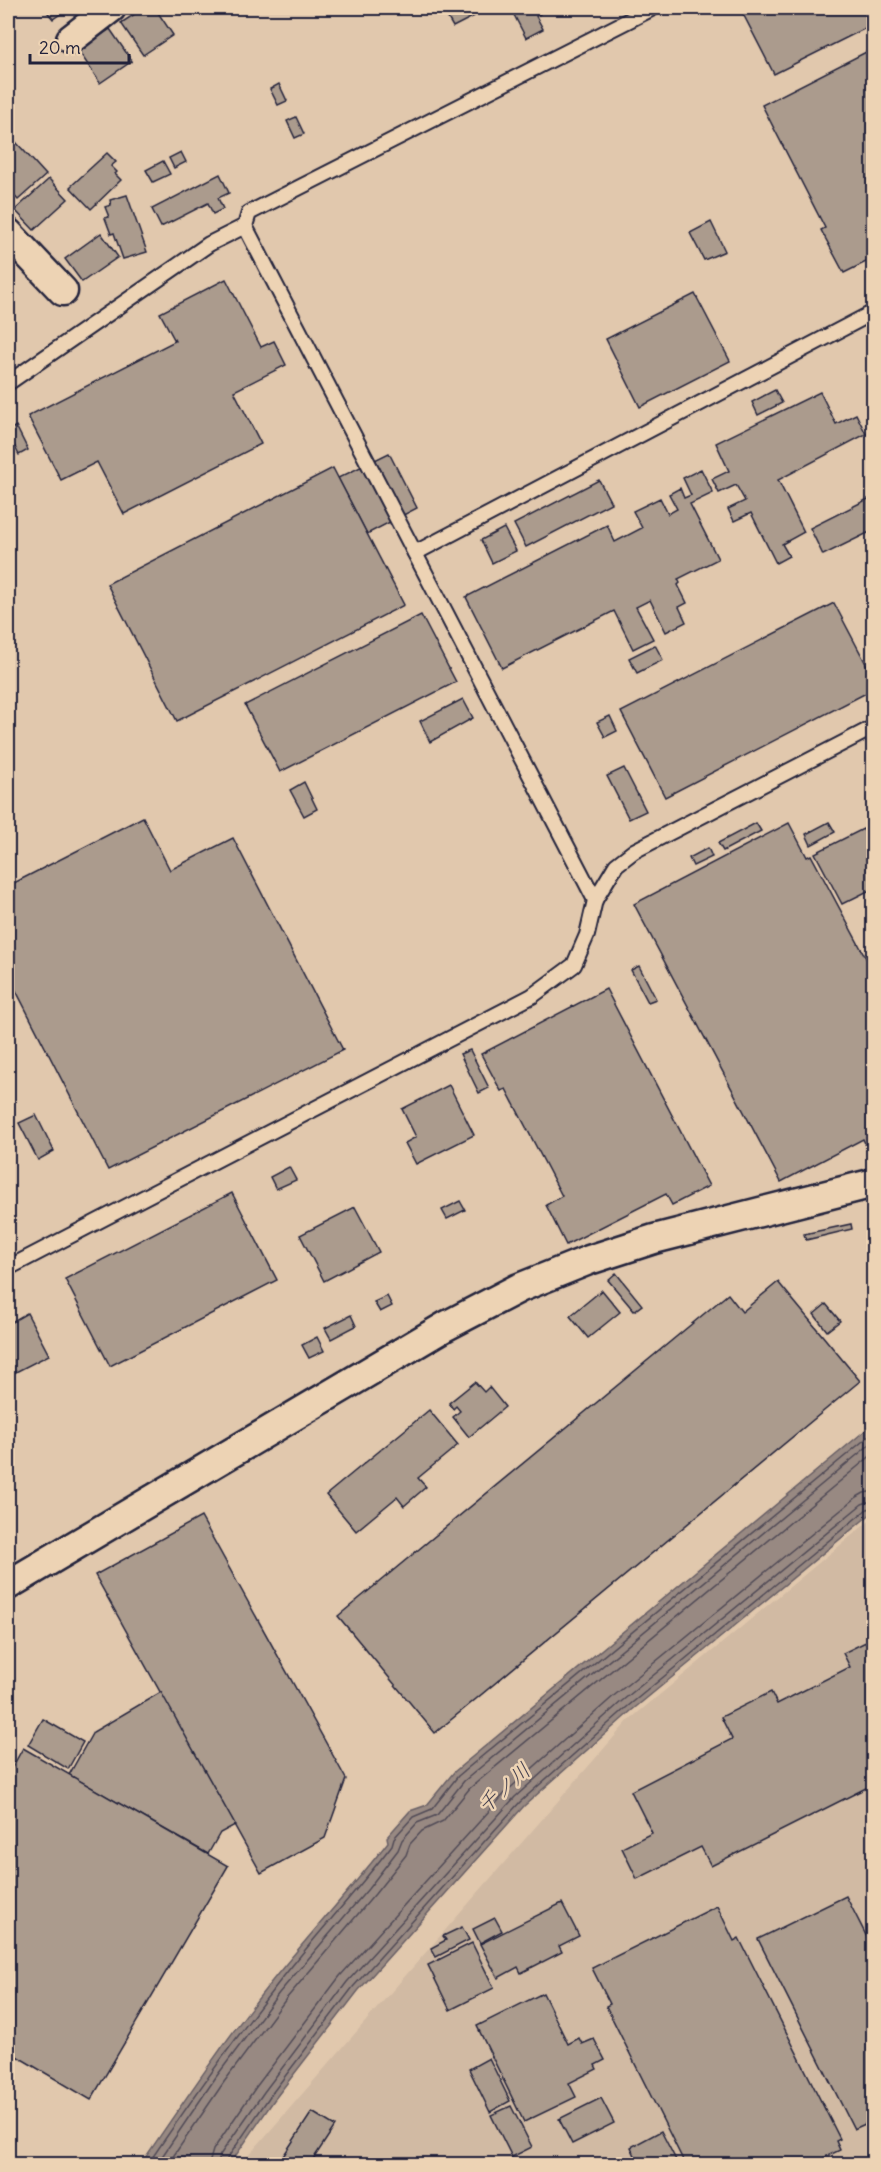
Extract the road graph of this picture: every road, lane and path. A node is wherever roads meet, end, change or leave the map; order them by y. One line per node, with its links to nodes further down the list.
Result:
1 (111, 8): 3 (street)
2 (653, 8): 4 (lane)
3 (71, 39)
4 (245, 226): 8 (lane); 9 (lane)
5 (8, 233): 6 (street)
6 (63, 291)
7 (873, 312): 9 (lane)
8 (8, 383)
9 (415, 554): 11 (lane)
10 (873, 727): 11 (lane)
11 (595, 900): 13 (lane)
12 (873, 1183): 14 (street)
13 (8, 1268)
14 (8, 1585)

